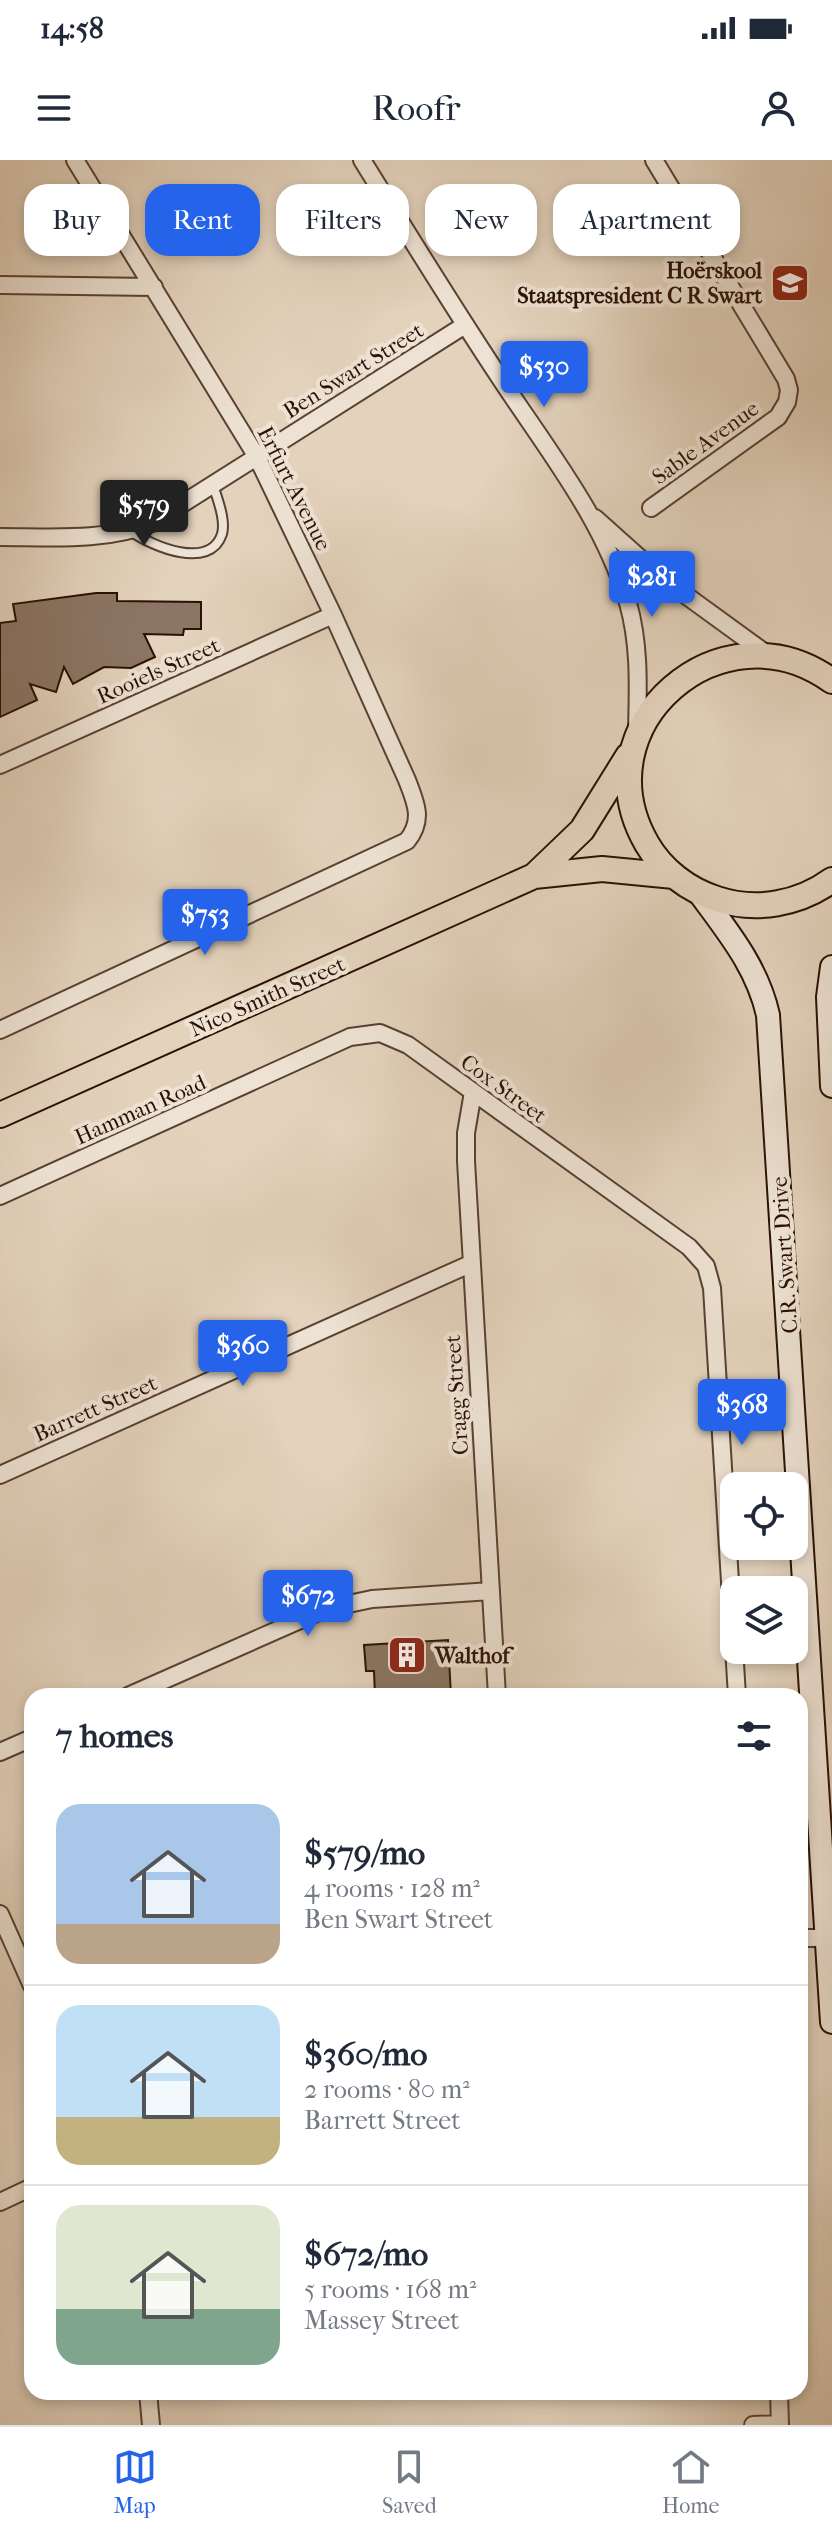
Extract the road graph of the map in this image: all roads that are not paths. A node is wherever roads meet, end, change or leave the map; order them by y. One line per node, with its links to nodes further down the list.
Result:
1 (75, 160): 5 (street, Erfurt Avenue)
2 (362, 160): 6 (street)
3 (654, 160): 9 (street, Sable Avenue)
4 (0, 285): 5 (street)
5 (154, 287): 7 (street, Erfurt Avenue)
6 (465, 325): 7 (street, Ben Swart Street); 10 (street)
7 (257, 457): 8 (street, Ben Swart Street); 13 (street, Erfurt Avenue)
8 (213, 484): 11 (street, Ben Swart Street); 11 (lane)
9 (651, 508)
10 (591, 515): 14 (street); 18 (street)
11 (131, 532): 12 (street, Ben Swart Street)
12 (0, 537)
13 (333, 615): 19 (street, Rooiels Street); 25 (street, Erfurt Avenue)
14 (768, 655): 15 (main road, Nico Smith Street); 18 (main road, Nico Smith Street)
15 (794, 661): 16 (main road); 17 (main road)
16 (832, 665)
17 (832, 681)
18 (636, 743): 20 (main road, Nico Smith Street); 21 (main road)
19 (0, 765)
20 (534, 876): 21 (main road, Nico Smith Street); 29 (main road, Nico Smith Street)
21 (674, 876): 23 (main road)
22 (832, 880): 23 (main road)
23 (698, 891): 40 (main road, C.R. Swart Drive)
24 (832, 967): 27 (main road)
25 (0, 1030)
26 (297, 1062): 28 (street, Cox Street); 30 (street, Hamman Road)
27 (832, 1086)
28 (473, 1092): 31 (street, Cragg Street); 36 (street, Cox Street)
29 (0, 1115)
30 (0, 1196)
31 (470, 1264): 32 (street, Barrett Street); 33 (street, Cragg Street)
32 (0, 1475)
33 (491, 1591): 34 (street); 35 (street, Cragg Street)
34 (146, 1688)
35 (497, 1688)
36 (737, 1688)
37 (24, 1742): 38 (street)
38 (0, 1752)
39 (0, 1914): 42 (street)
40 (830, 1937): 41 (street); 43 (main road, C.R. Swart Drive)
41 (808, 1938)
42 (24, 1967)
43 (832, 2022)
44 (24, 2191): 45 (street)
45 (0, 2202)
46 (149, 2400): 49 (street)
47 (779, 2400): 48 (street)
48 (780, 2424): 50 (street)
49 (151, 2425)
50 (753, 2425)

